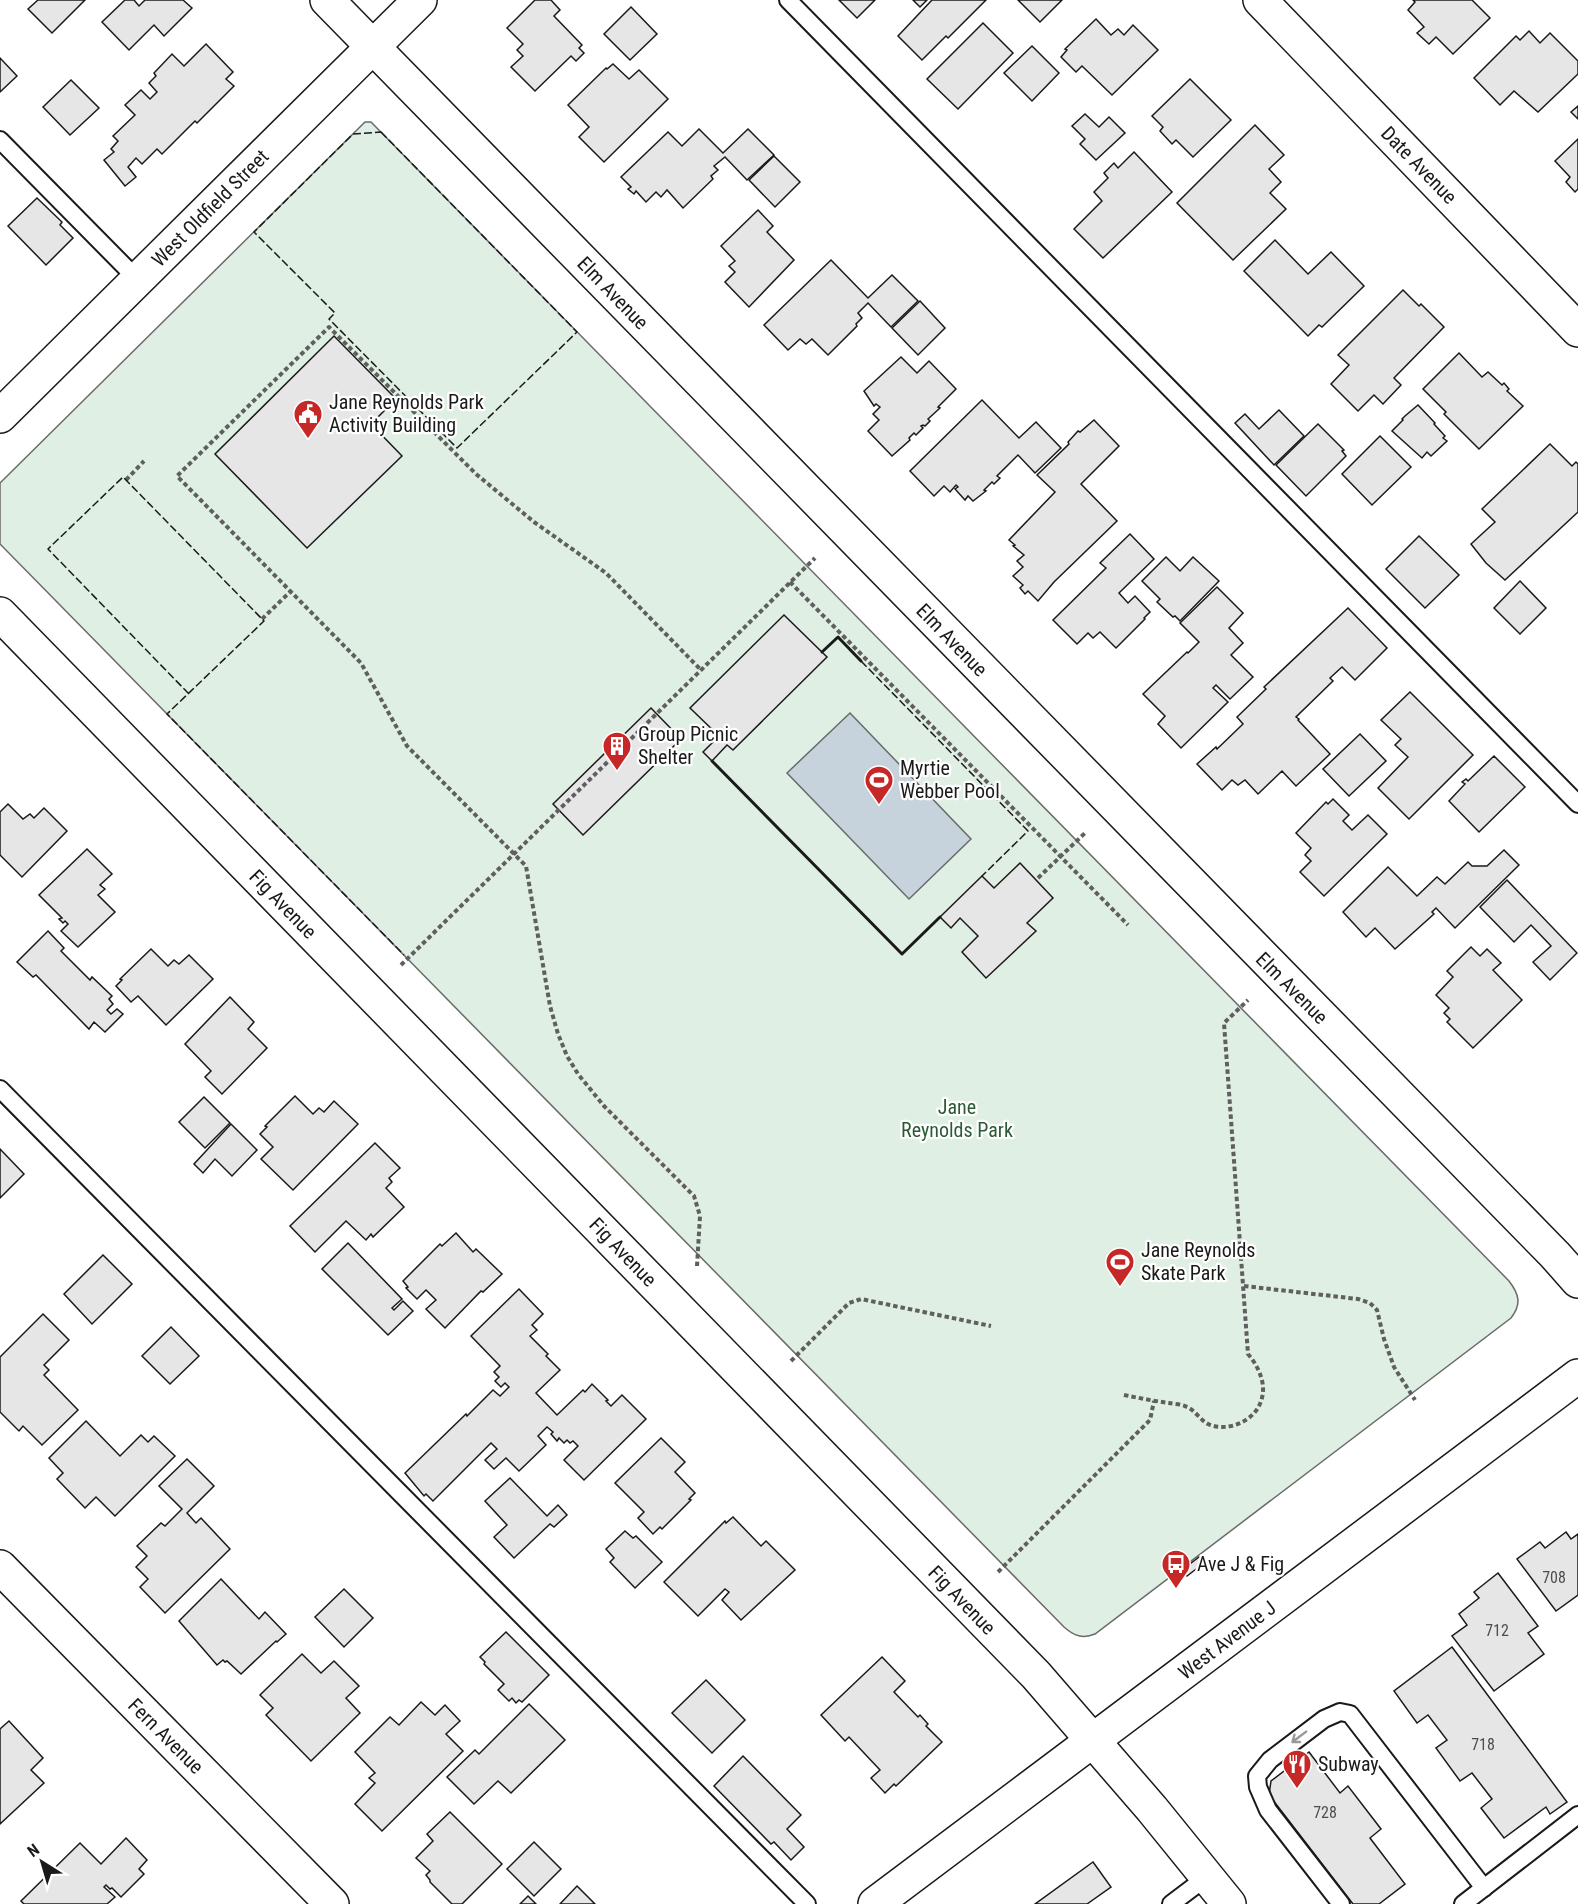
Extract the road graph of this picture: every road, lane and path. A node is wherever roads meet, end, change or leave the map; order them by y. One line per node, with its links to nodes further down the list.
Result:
1 (327, 0): 5 (street, Elm Avenue)
2 (420, 0): 5 (street, West Oldfield Street)
3 (788, 0): 18 (lane)
4 (1260, 0): 8 (street, Date Avenue)
5 (372, 46): 7 (street, West Oldfield Street); 28 (street, Elm Avenue)
6 (0, 140): 7 (lane)
7 (138, 280): 9 (street, West Oldfield Street)
8 (1578, 330)
9 (0, 416)
10 (144, 461): 11 (path)
11 (126, 480)
12 (815, 558): 13 (path)
13 (790, 582): 17 (path); 21 (path)
14 (291, 591): 16 (path); 17 (path); 20 (path)
15 (0, 614): 38 (street, Fig Avenue)
16 (262, 619)
17 (701, 670): 20 (path)
18 (1578, 804)
19 (1085, 833): 21 (path)
20 (514, 854): 24 (path); 27 (path)
21 (1060, 856): 22 (path); 23 (path)
22 (1038, 878)
23 (1128, 925)
24 (401, 965)
25 (1248, 1000): 29 (path)
26 (0, 1089): 43 (lane)
27 (696, 1266)
28 (1578, 1281)
29 (1244, 1286): 34 (path); 35 (path)
30 (991, 1326): 31 (path)
31 (791, 1361)
32 (1578, 1376): 38 (street, West Avenue J)
33 (1124, 1395): 35 (path)
34 (1415, 1400)
35 (1154, 1401): 37 (path)
36 (0, 1567): 42 (street, Fern Avenue)
37 (998, 1572)
38 (1093, 1741): 40 (street, Fig Avenue); 44 (street, West Avenue J)
39 (1577, 1817): 41 (lane)
40 (1208, 1876): 45 (lane); 46 (street, Fig Avenue)
41 (1484, 1888): 47 (lane, one-way to 47); 48 (lane)
42 (332, 1904)
43 (807, 1904)
44 (876, 1904)
45 (1171, 1904)
46 (1229, 1904)
47 (1341, 1904)
48 (1463, 1904)

